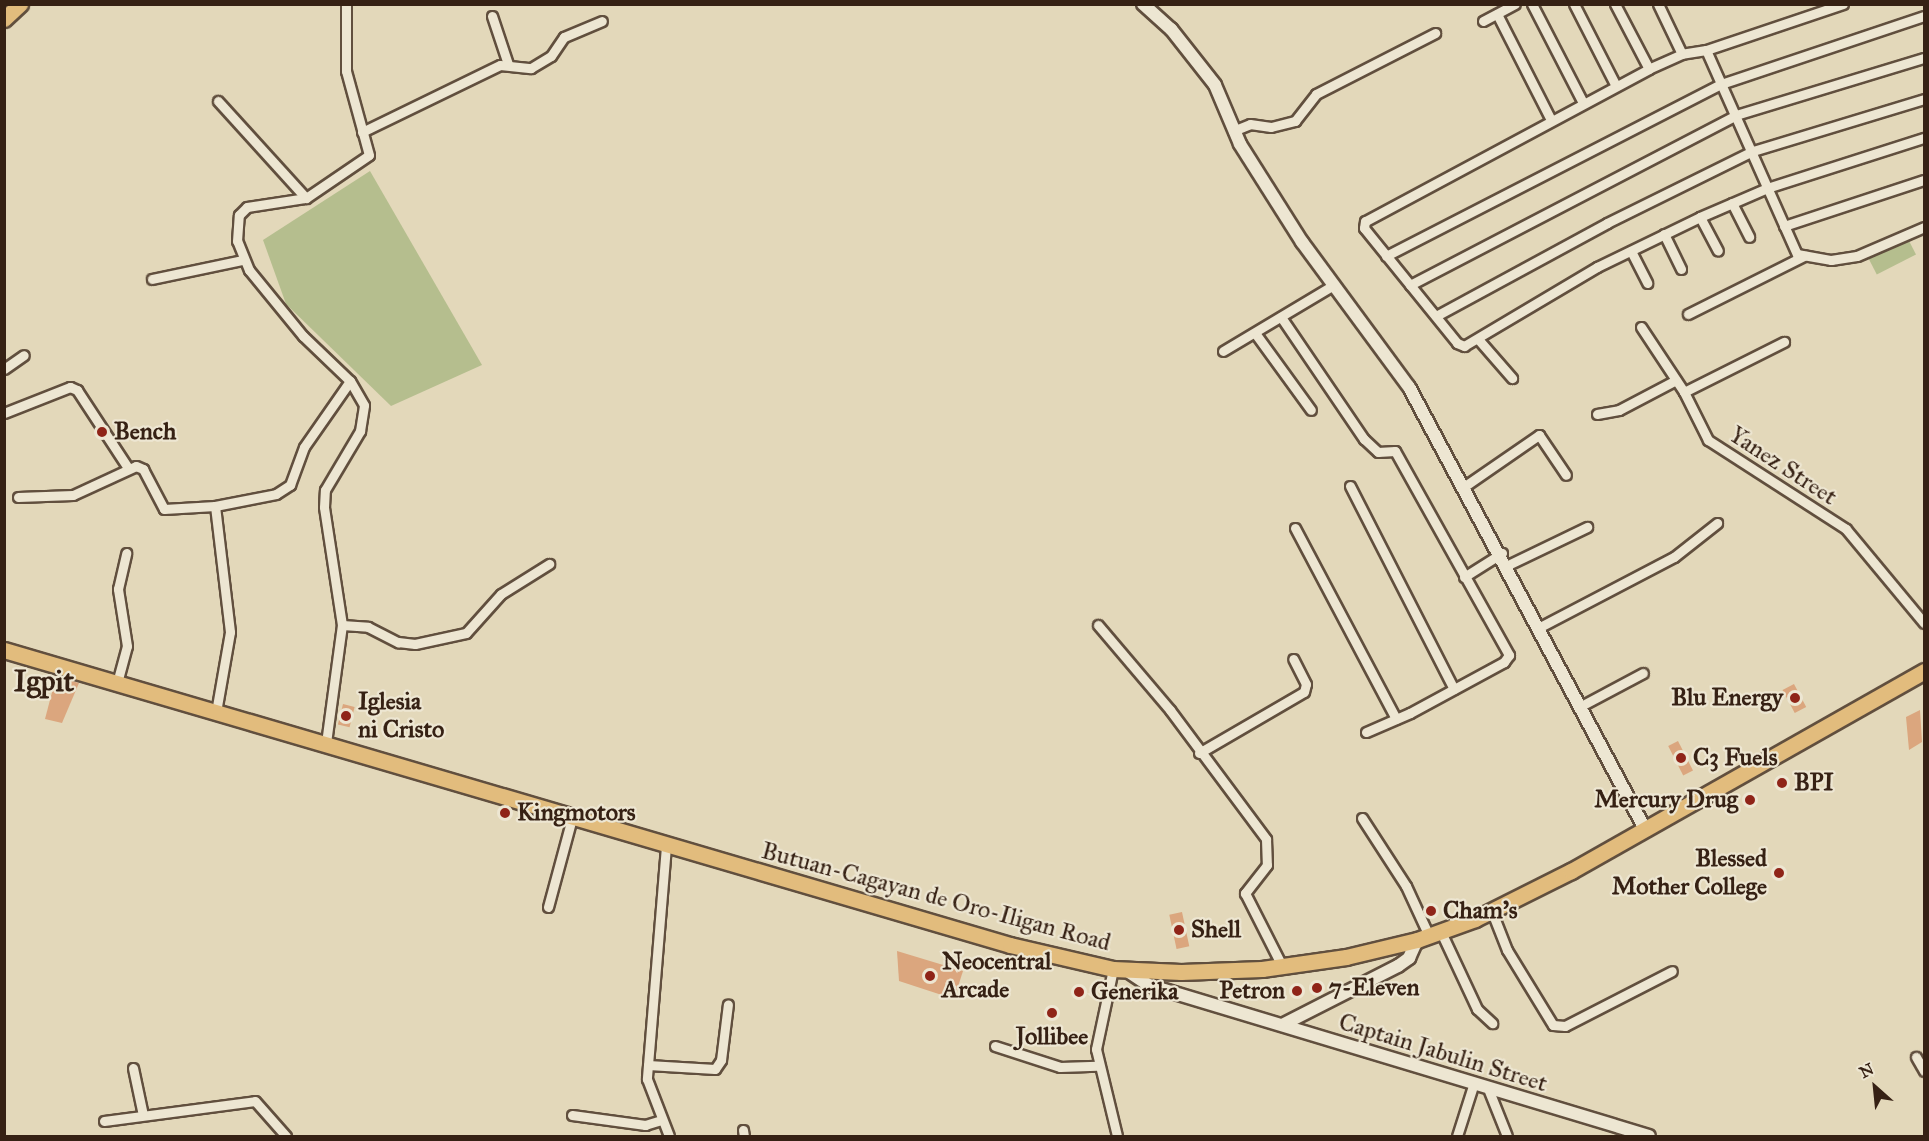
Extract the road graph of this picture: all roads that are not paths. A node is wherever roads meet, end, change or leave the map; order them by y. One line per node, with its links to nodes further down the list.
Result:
1 (20, 4): 13 (main road)
2 (346, 4): 30 (street)
3 (1143, 4): 29 (street)
4 (1515, 4): 10 (street)
5 (1532, 4): 26 (street)
6 (1574, 4): 23 (street)
7 (1615, 4): 21 (street)
8 (1658, 4): 18 (street)
9 (1843, 4): 17 (street)
10 (1497, 14): 15 (street); 28 (street)
11 (492, 16): 20 (street)
12 (1924, 16): 22 (street)
13 (4, 19)
14 (602, 21): 20 (street)
15 (1483, 21)
16 (1435, 33): 29 (street)
17 (1706, 50): 18 (street); 22 (street)
18 (1682, 54): 21 (street)
19 (1924, 58): 27 (street)
20 (508, 64): 30 (street)
21 (1649, 69): 23 (street)
22 (1721, 84): 27 (street); 44 (street)
23 (1616, 86): 26 (street)
24 (1924, 99): 32 (street)
25 (218, 101): 35 (street)
26 (1583, 103): 28 (street)
27 (1736, 115): 32 (street); 50 (street)
28 (1551, 120): 44 (street)
29 (1233, 131): 51 (street)
30 (362, 132): 35 (street)
31 (1924, 138): 34 (street)
32 (1753, 151): 34 (street); 53 (street)
33 (1924, 180): 38 (street)
34 (1767, 188): 36 (street); 38 (street)
35 (306, 198): 46 (street)
36 (1732, 203): 37 (street); 41 (street)
37 (1700, 217): 40 (street); 43 (street)
38 (1784, 226): 45 (street)
39 (1924, 227): 45 (street)
40 (1665, 234): 42 (street); 47 (street)
41 (1749, 237)
42 (1632, 251): 49 (street); 57 (street)
43 (1718, 251)
44 (1386, 256): 50 (street)
45 (1804, 256): 52 (street)
46 (242, 260): 48 (street); 64 (street)
47 (1681, 269)
48 (152, 279)
49 (1647, 284)
50 (1410, 285): 53 (street)
51 (1332, 286): 54 (street); 72 (street)
52 (1688, 314)
53 (1436, 316): 57 (street)
54 (1281, 317): 56 (street); 82 (street)
55 (1641, 327): 63 (street, Yanez Street)
56 (1255, 333): 59 (street); 66 (street)
57 (1478, 339): 62 (street)
58 (1784, 342): 65 (street)
59 (1223, 351)
60 (24, 355): 61 (street)
61 (4, 369)
62 (1512, 378)
63 (1676, 380): 65 (street, Yanez Street); 68 (street)
64 (350, 381): 74 (street); 84 (street)
65 (1684, 392): 83 (street, Yanez Street)
66 (1311, 410)
67 (4, 413): 69 (street)
68 (1597, 414)
69 (128, 468): 73 (street); 74 (street)
70 (1566, 475): 72 (street)
71 (1350, 486): 92 (street)
72 (1465, 486): 79 (street)
73 (18, 497)
74 (215, 507): 94 (street)
75 (1717, 523): 86 (street)
76 (1587, 527): 81 (street)
77 (1295, 528): 95 (street)
78 (126, 553): 91 (street)
79 (1502, 553): 81 (street); 82 (street)
80 (549, 564): 84 (street)
81 (1508, 565): 86 (street)
82 (1464, 577): 92 (street)
83 (1924, 623)
84 (342, 625): 97 (street)
85 (1098, 626): 98 (street)
86 (1540, 627): 93 (street)
87 (4, 650): 91 (main road, Butuan-Cagayan de Oro-Iligan Road)
88 (1293, 659): 98 (street)
89 (1924, 671): 101 (main road, Butuan-Cagayan de Oro-Iligan Road)
90 (1644, 673): 93 (street)
91 (117, 683): 94 (main road, Butuan-Cagayan de Oro-Iligan Road)
92 (1454, 689): 95 (street)
93 (1581, 706): 101 (street)
94 (216, 712): 97 (main road, Butuan-Cagayan de Oro-Iligan Road)
95 (1396, 719): 96 (street)
96 (1366, 732)
97 (326, 743): 99 (main road, Butuan-Cagayan de Oro-Iligan Road)
98 (1199, 753): 106 (street)
99 (572, 818): 102 (main road, Butuan-Cagayan de Oro-Iligan Road); 103 (street)
100 (1362, 818): 105 (street)
101 (1645, 829): 104 (main road, Butuan-Cagayan de Oro-Iligan Road)
102 (666, 846): 107 (main road, Butuan-Cagayan de Oro-Iligan Road); 114 (street)
103 (548, 907)
104 (1492, 912): 105 (main road, Butuan-Cagayan de Oro-Iligan Road); 108 (street)
105 (1429, 936): 106 (main road, Butuan-Cagayan de Oro-Iligan Road); 110 (street); 111 (street)
106 (1282, 966): 107 (main road, Butuan-Cagayan de Oro-Iligan Road)
107 (1120, 970): 111 (street, Captain Jabulin Street); 115 (street)
108 (1672, 971)
109 (728, 1004): 114 (street)
110 (1492, 1023)
111 (1284, 1024): 118 (street, Captain Jabulin Street)
112 (995, 1046): 115 (street)
113 (1916, 1056): 117 (street)
114 (648, 1065): 122 (street)
115 (1097, 1066): 126 (street)
116 (133, 1068): 120 (street)
117 (1924, 1071)
118 (1473, 1086): 119 (street, Captain Jabulin Street); 127 (street)
119 (1489, 1091): 128 (street); 129 (street, Captain Jabulin Street)
120 (143, 1115): 123 (street); 124 (street)
121 (572, 1115): 122 (street)
122 (661, 1120): 125 (street)
123 (104, 1121)
124 (286, 1137)
125 (669, 1137)
126 (1117, 1137)
127 (1457, 1137)
128 (1507, 1137)
129 (1649, 1137)

